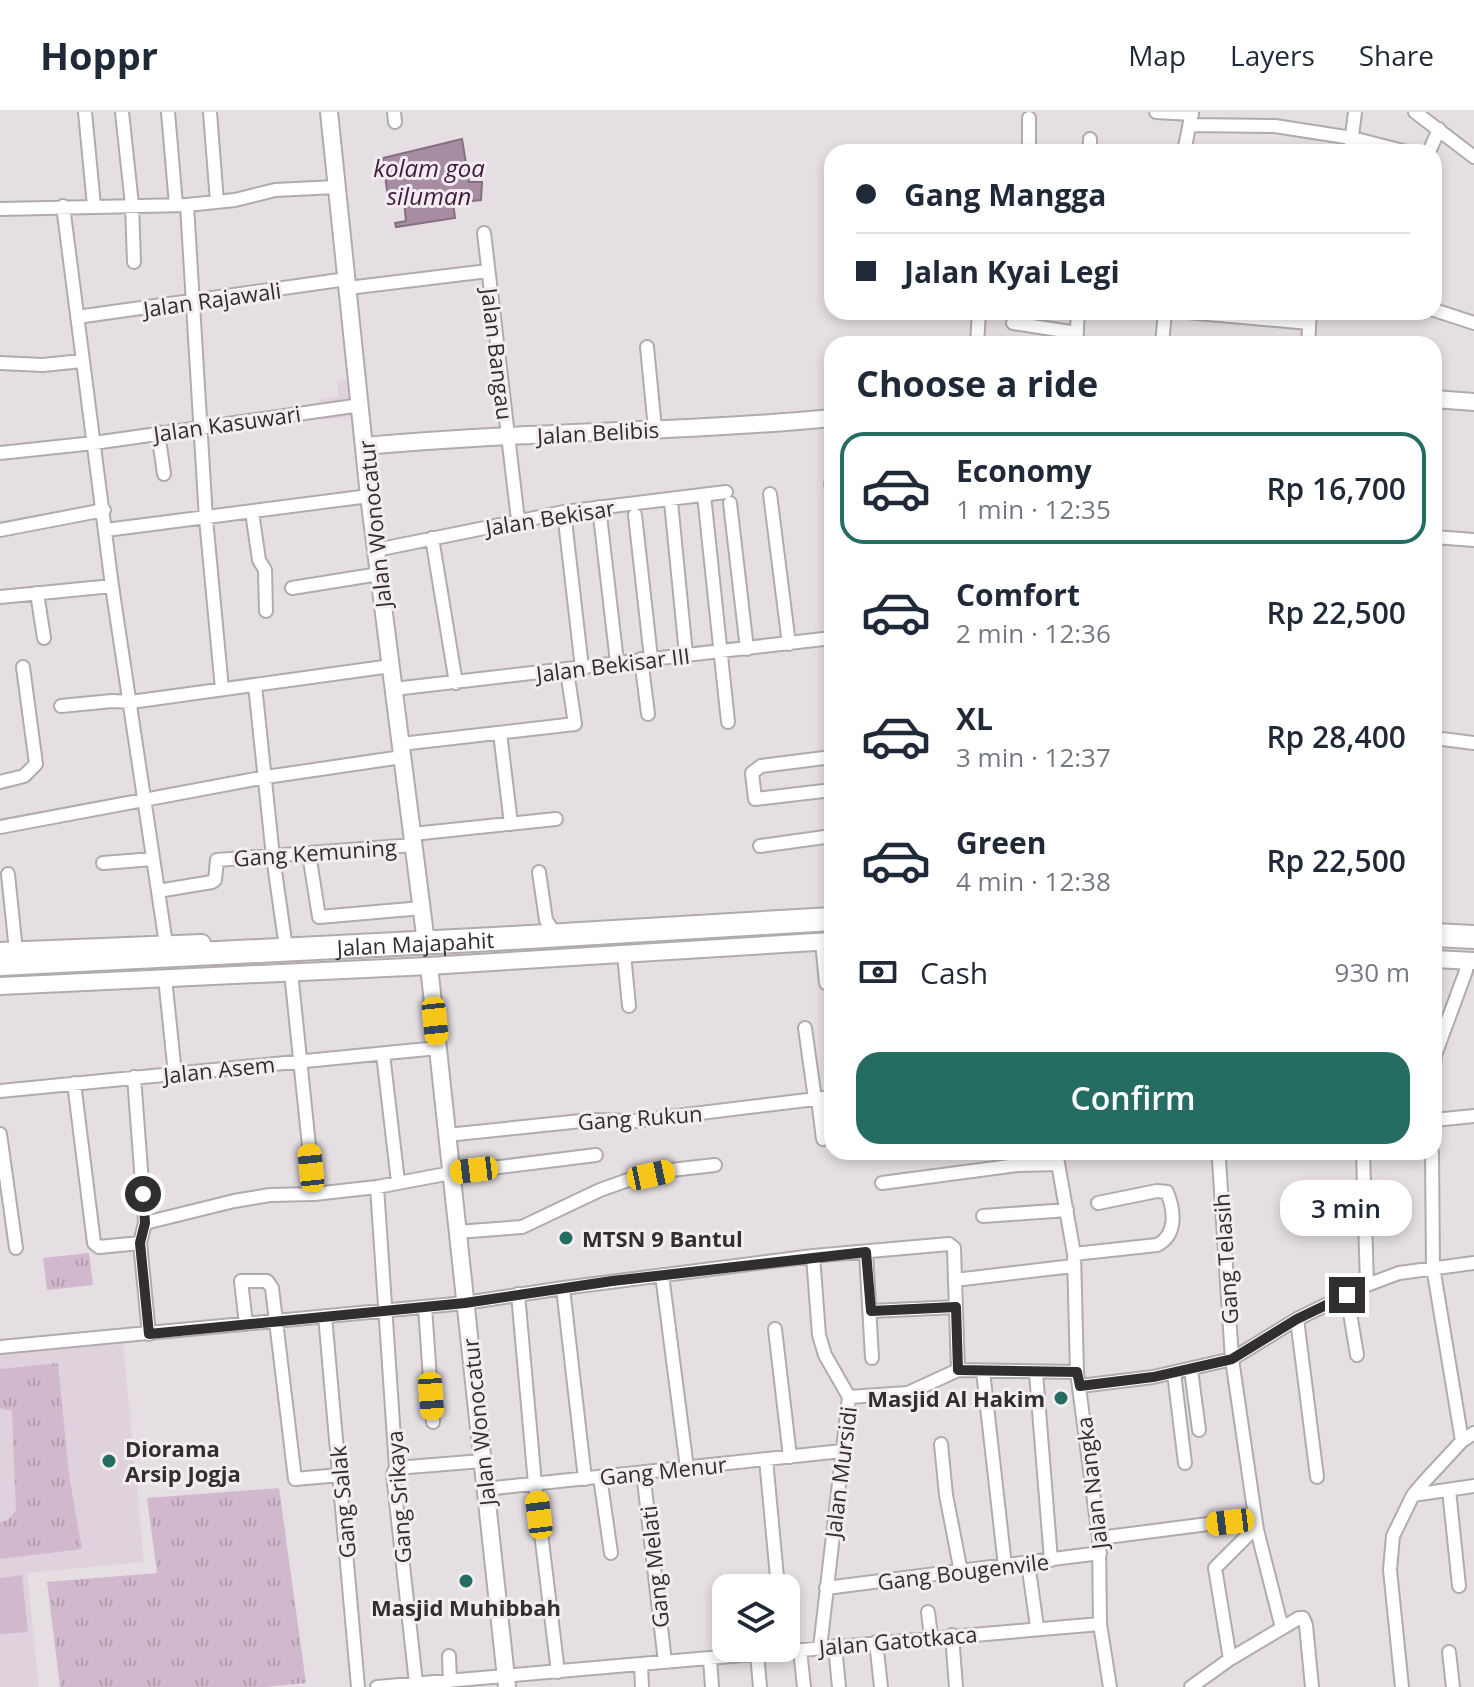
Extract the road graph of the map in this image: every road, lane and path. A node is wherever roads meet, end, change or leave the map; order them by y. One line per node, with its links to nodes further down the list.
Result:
1 (85, 112): 26 (street)
2 (122, 112): 23 (street)
3 (168, 112): 24 (street)
4 (210, 112): 22 (street)
5 (329, 112): 21 (street, Jalan Wonocatur)
6 (1156, 112): 10 (street)
7 (1276, 112): 12 (street)
8 (1355, 112): 14 (street)
9 (1415, 112): 13 (street)
10 (1192, 117): 12 (street); 16 (street)
11 (1029, 118): 15 (street)
12 (1275, 126): 14 (street)
13 (1439, 129): 19 (street); 20 (street)
14 (1352, 138): 17 (street); 18 (street)
15 (1029, 144)
16 (1186, 144)
17 (1351, 144)
18 (1376, 144)
19 (1432, 144)
20 (1474, 157)
21 (336, 187): 22 (street); 31 (street, Jalan Wonocatur)
22 (217, 202): 24 (street)
23 (132, 205): 24 (street); 26 (street); 29 (street)
24 (181, 205): 32 (street)
25 (63, 206): 26 (street); 27 (street); 34 (street)
26 (94, 206)
27 (0, 209)
28 (484, 233): 30 (street, Jalan Bangau)
29 (134, 262)
30 (488, 271): 31 (street, Jalan Bangau); 48 (street, Jalan Bangau)
31 (347, 284): 32 (street, Jalan Rajawali); 43 (street, Jalan Wonocatur)
32 (192, 302): 34 (street, Jalan Rajawali); 45 (street)
33 (1442, 313): 36 (street)
34 (77, 317): 39 (street)
35 (1013, 323): 37 (street)
36 (1474, 323)
37 (1068, 336)
38 (647, 347): 46 (street)
39 (82, 361): 40 (street); 49 (street)
40 (0, 363)
41 (1442, 400): 42 (street)
42 (1474, 402)
43 (361, 405): 45 (street, Jalan Kasuwari); 50 (street, Jalan Wonocatur)
44 (824, 418): 46 (street, Jalan Belibis)
45 (202, 427): 47 (street, Jalan Kasuwari); 62 (street)
46 (655, 429): 48 (street, Jalan Belibis)
47 (158, 432): 49 (street, Jalan Kasuwari); 52 (street)
48 (508, 437): 50 (street, Jalan Belibis); 63 (street, Jalan Bangau)
49 (94, 443): 51 (street, Jalan Kasuwari); 58 (street)
50 (365, 446): 55 (street, Jalan Wonocatur)
51 (0, 453)
52 (164, 474)
53 (770, 494): 78 (street)
54 (704, 495): 57 (street, Jalan Bekisar); 79 (street, Jalan Bekisar); 80 (street)
55 (369, 496): 59 (street); 69 (street, Jalan Wonocatur)
56 (671, 502): 81 (street)
57 (599, 507): 60 (street, Jalan Bekisar); 83 (street)
58 (104, 510): 64 (street); 65 (street)
59 (252, 512): 62 (street); 75 (street)
60 (564, 512): 63 (street, Jalan Bekisar); 86 (street)
61 (635, 515): 82 (street)
62 (206, 519): 65 (street); 90 (street)
63 (518, 520): 66 (street, Jalan Bekisar)
64 (0, 530)
65 (106, 530): 71 (street)
66 (432, 538): 69 (street, Jalan Bekisar); 88 (street)
67 (1442, 538): 68 (street)
68 (1474, 540)
69 (376, 550): 70 (street, Jalan Wonocatur)
70 (379, 574): 72 (street); 84 (street, Jalan Wonocatur)
71 (112, 586): 73 (street); 92 (street)
72 (292, 588)
73 (37, 593): 74 (street); 76 (street)
74 (0, 597)
75 (266, 611)
76 (44, 638)
77 (824, 639): 78 (street, Jalan Bekisar III)
78 (789, 644): 79 (street, Jalan Bekisar III)
79 (747, 649): 80 (street, Jalan Bekisar III)
80 (722, 652): 81 (street, Jalan Bekisar III); 95 (street)
81 (686, 654): 82 (street, Jalan Bekisar III)
82 (646, 659): 83 (street, Jalan Bekisar III); 94 (street)
83 (617, 662): 86 (street, Jalan Bekisar III)
84 (391, 666): 89 (street); 91 (street, Jalan Wonocatur)
85 (23, 667): 102 (street)
86 (582, 668): 87 (street, Jalan Bekisar III)
87 (567, 671): 88 (street, Jalan Bekisar III); 96 (street)
88 (456, 683): 91 (street, Jalan Bekisar III)
89 (255, 685): 90 (street); 101 (street)
90 (222, 689): 92 (street)
91 (394, 689): 99 (street, Jalan Wonocatur)
92 (131, 702): 93 (street); 104 (street)
93 (61, 706)
94 (648, 714)
95 (728, 722)
96 (500, 733): 99 (street); 106 (street)
97 (1442, 739): 98 (street)
98 (1474, 743)
99 (401, 750): 101 (street); 109 (street, Jalan Wonocatur)
100 (824, 758): 103 (street)
101 (266, 777): 104 (street); 112 (street)
102 (0, 782)
103 (824, 791)
104 (143, 801): 107 (street); 113 (street)
105 (556, 819): 106 (street, Gang Kemuning)
106 (511, 824): 109 (street, Gang Kemuning)
107 (0, 827)
108 (824, 837): 110 (street)
109 (413, 840): 111 (street, Gang Kemuning); 118 (street, Jalan Wonocatur)
110 (760, 846)
111 (309, 854): 112 (street, Gang Kemuning); 118 (street)
112 (273, 857): 117 (street, Gang Kemuning); 128 (street)
113 (153, 859): 114 (street); 117 (street)
114 (103, 863)
115 (539, 872): 121 (street)
116 (8, 874): 132 (street)
117 (158, 891): 130 (street)
118 (422, 908): 124 (street, Jalan Wonocatur)
119 (824, 909): 121 (street)
120 (824, 920): 129 (highway, Jalan Majapahit)
121 (550, 926): 124 (street)
122 (1442, 926): 123 (street)
123 (1474, 928)
124 (425, 935): 128 (street)
125 (1442, 935): 126 (highway)
126 (1474, 937)
127 (824, 939): 129 (highway, Jalan Majapahit)
128 (285, 941): 130 (street)
129 (619, 942): 130 (highway, Jalan Majapahit); 135 (street); 137 (highway, Jalan Majapahit); 140 (street)
130 (176, 947): 132 (highway, Jalan Majapahit)
131 (1442, 950): 133 (highway)
132 (5, 955)
133 (1472, 958): 134 (street); 142 (street)
134 (1442, 959)
135 (429, 966): 136 (street); 143 (street, Jalan Wonocatur)
136 (291, 972): 138 (street); 145 (street)
137 (0, 978)
138 (165, 978): 139 (street); 146 (street)
139 (0, 986)
140 (629, 1006)
141 (805, 1028): 151 (street)
142 (1442, 1036)
143 (438, 1048): 144 (street, Jalan Asem); 155 (street, Jalan Wonocatur)
144 (383, 1054): 145 (street, Jalan Asem); 165 (street)
145 (299, 1062): 146 (street, Jalan Asem); 168 (street)
146 (175, 1074): 147 (street, Jalan Asem)
147 (134, 1077): 148 (street, Jalan Asem); 172 (street)
148 (74, 1083): 149 (street, Jalan Asem); 174 (street)
149 (0, 1091)
150 (824, 1098): 151 (street, Gang Rukun)
151 (816, 1099): 155 (street, Gang Rukun); 156 (street)
152 (1474, 1116): 153 (street)
153 (1442, 1119)
154 (0, 1134): 175 (street)
155 (447, 1135): 164 (street, Jalan Wonocatur)
156 (823, 1139)
157 (596, 1155): 164 (street)
158 (1046, 1160): 166 (street)
159 (1057, 1160): 170 (street, Jalan Nangka)
160 (1219, 1160): 201 (street, Gang Telasih)
161 (1363, 1160): 183 (street)
162 (1432, 1160): 180 (street)
163 (715, 1165): 173 (street)
164 (451, 1173): 165 (street); 173 (street, Jalan Wonocatur)
165 (398, 1182): 167 (street)
166 (882, 1183)
167 (377, 1187): 168 (street); 190 (street, Gang Srikaya)
168 (314, 1194): 172 (street)
169 (1098, 1203): 178 (street)
170 (1067, 1210): 171 (street); 178 (street, Jalan Nangka)
171 (983, 1216)
172 (145, 1223): 174 (street)
173 (457, 1232): 187 (street, Jalan Wonocatur)
174 (140, 1243): 197 (street)
175 (16, 1248)
176 (866, 1252): 177 (street); 182 (street); 191 (street)
177 (813, 1256): 181 (street); 209 (street, Jalan Mursidi)
178 (1074, 1260): 182 (street); 205 (street, Jalan Nangka)
179 (1474, 1263): 180 (street)
180 (1433, 1267): 183 (street); 213 (street)
181 (662, 1275): 184 (street); 221 (street)
182 (955, 1280): 189 (street)
183 (1367, 1285): 186 (street)
184 (563, 1288): 185 (street); 226 (street)
185 (518, 1294): 187 (street); 227 (street)
186 (1347, 1295): 193 (street); 199 (street)
187 (465, 1303): 188 (street); 218 (street, Jalan Wonocatur)
188 (425, 1307): 190 (street); 210 (street)
189 (956, 1307): 191 (street); 202 (street)
190 (384, 1311): 192 (street); 220 (street, Gang Srikaya)
191 (871, 1311): 200 (street)
192 (325, 1316): 194 (street); 223 (street, Gang Salak)
193 (1297, 1319): 201 (street); 225 (street)
194 (276, 1321): 195 (street); 195 (street); 223 (street)
195 (246, 1324): 197 (street)
196 (775, 1329): 216 (street)
197 (149, 1334): 198 (street)
198 (0, 1347)
199 (1357, 1355)
200 (872, 1358)
201 (1232, 1359): 203 (street); 232 (street, Gang Telasih)
202 (958, 1370): 204 (street); 209 (street)
203 (1191, 1370): 207 (street); 211 (street)
204 (983, 1371): 206 (street); 238 (street)
205 (1077, 1372): 206 (street); 208 (street, Jalan Nangka)
206 (1036, 1373): 236 (street)
207 (1174, 1373): 208 (street); 219 (street)
208 (1080, 1386): 233 (street, Jalan Nangka)
209 (849, 1397): 215 (street, Jalan Mursidi)
210 (433, 1422)
211 (1199, 1430)
212 (1474, 1433): 213 (street)
213 (1462, 1441): 231 (street)
214 (941, 1444): 239 (street)
215 (842, 1451): 216 (street, Gang Menur); 242 (street, Jalan Mursidi)
216 (790, 1457): 217 (street, Gang Menur)
217 (766, 1459): 221 (street, Gang Menur); 240 (street)
218 (482, 1461): 220 (street); 229 (street, Jalan Wonocatur)
219 (1185, 1463)
220 (396, 1468): 263 (street, Gang Srikaya)
221 (687, 1468): 222 (street, Gang Menur)
222 (643, 1472): 224 (street, Gang Menur); 257 (street, Gang Melati)
223 (340, 1475): 264 (street, Gang Salak)
224 (600, 1477): 226 (street, Gang Menur); 234 (street)
225 (1317, 1477)
226 (585, 1479): 227 (street, Gang Menur)
227 (535, 1484): 229 (street, Gang Menur); 260 (street)
228 (1474, 1486): 230 (street)
229 (485, 1489): 262 (street, Jalan Wonocatur)
230 (1449, 1490): 231 (street); 241 (street)
231 (1413, 1495): 277 (street)
232 (1256, 1524): 233 (street); 246 (street, Gang Telasih); 256 (street)
233 (1099, 1538): 235 (street, Jalan Nangka)
234 (611, 1553)
235 (1100, 1553): 236 (street, Gang Bougenvile); 244 (street, Jalan Nangka)
236 (1051, 1560): 237 (street, Gang Bougenvile)
237 (1028, 1563): 238 (street, Gang Bougenvile); 245 (street)
238 (1005, 1566): 239 (street, Gang Bougenvile)
239 (961, 1572): 242 (street, Gang Bougenvile)
240 (777, 1574)
241 (1459, 1586)
242 (826, 1588): 251 (street, Jalan Mursidi)
243 (928, 1612): 248 (street)
244 (1100, 1624): 245 (street, Jalan Gatotkaca); 274 (street, Jalan Nangka)
245 (1037, 1627): 247 (street, Jalan Gatotkaca)
246 (1282, 1628): 256 (street); 276 (street)
247 (952, 1635): 248 (street, Jalan Gatotkaca); 273 (street)
248 (931, 1637): 249 (street, Jalan Gatotkaca)
249 (876, 1642): 250 (street, Jalan Gatotkaca); 272 (street)
250 (835, 1646): 251 (street, Jalan Gatotkaca); 271 (street)
251 (820, 1648): 252 (street, Jalan Gatotkaca)
252 (800, 1650): 270 (street)
253 (1449, 1652): 278 (street)
254 (449, 1656): 261 (street)
255 (710, 1658): 257 (street, Jalan Gatotkaca); 268 (street)
256 (1230, 1659): 275 (street)
257 (665, 1662): 259 (street, Jalan Gatotkaca)
258 (758, 1662): 269 (street)
259 (641, 1665): 260 (street, Jalan Gatotkaca); 267 (street)
260 (563, 1672): 262 (street, Jalan Gatotkaca); 266 (street)
261 (450, 1681): 262 (street, Jalan Gatotkaca); 263 (street, Jalan Gatotkaca)
262 (506, 1681)
263 (416, 1683): 265 (street, Jalan Gatotkaca)
264 (358, 1687)
265 (377, 1687)
266 (570, 1687)
267 (642, 1687)
268 (712, 1687)
269 (760, 1687)
270 (804, 1687)
271 (839, 1687)
272 (881, 1687)
273 (956, 1687)
274 (1110, 1687)
275 (1191, 1687)
276 (1312, 1687)
277 (1402, 1687)
278 (1453, 1687)

